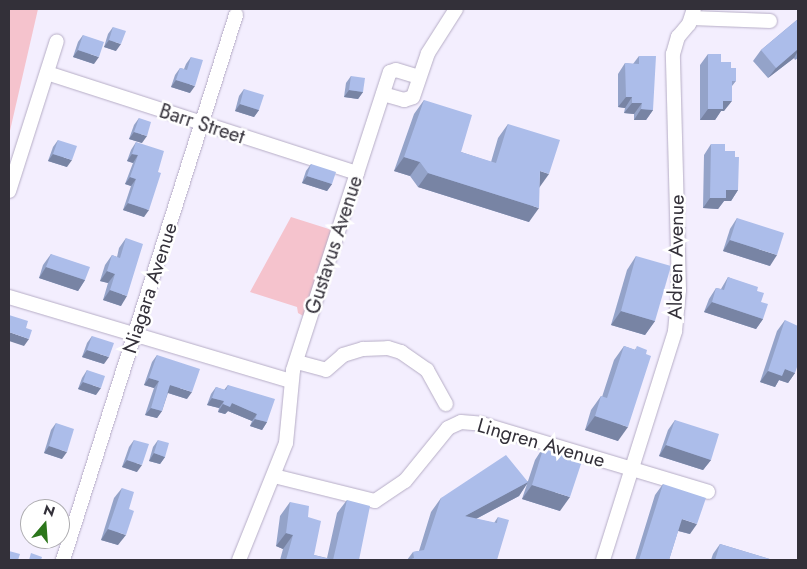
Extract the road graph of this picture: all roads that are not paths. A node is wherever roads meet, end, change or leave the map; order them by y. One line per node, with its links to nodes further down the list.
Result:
1 (456, 9): 7 (street)
2 (693, 13): 4 (street); 17 (street, Aldren Avenue)
3 (236, 15): 9 (street, Niagara Avenue)
4 (770, 21)
5 (57, 42): 6 (street)
6 (47, 73): 9 (street, Barr Street); 11 (street)
7 (419, 77): 8 (street); 8 (street, Gustavus Avenue)
8 (383, 94): 10 (street, Gustavus Avenue)
9 (202, 124): 10 (street, Barr Street); 13 (street, Niagara Avenue)
10 (358, 173): 14 (street, Gustavus Avenue)
11 (9, 191)
12 (9, 296): 13 (street)
13 (135, 335): 15 (street); 20 (street, Niagara Avenue)
14 (296, 362): 15 (street, Gustavus Avenue); 16 (street)
15 (291, 381): 18 (street, Gustavus Avenue)
16 (446, 404)
17 (633, 470): 18 (street, Lingren Avenue); 19 (street, Lingren Avenue); 22 (street, Aldren Avenue)
18 (274, 476): 21 (street, Gustavus Avenue)
19 (708, 492)
20 (63, 560)
21 (240, 560)
22 (603, 560)

